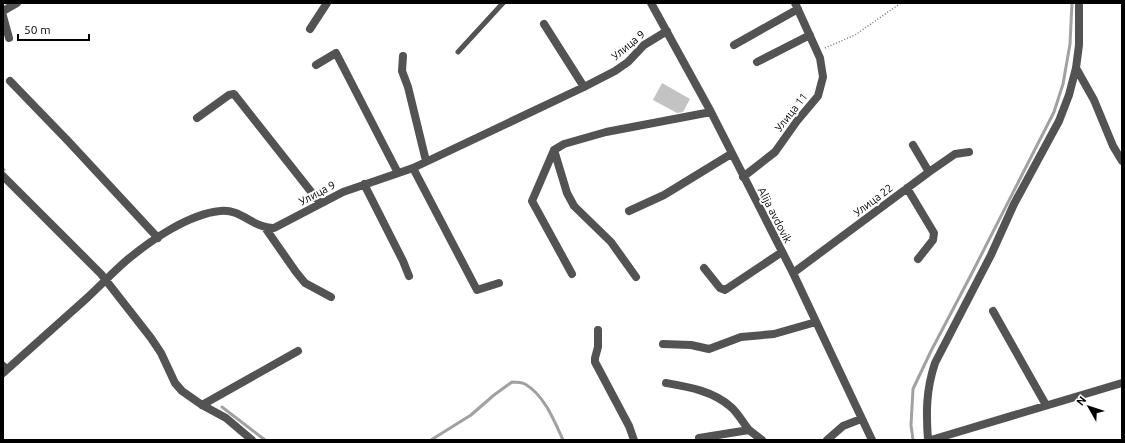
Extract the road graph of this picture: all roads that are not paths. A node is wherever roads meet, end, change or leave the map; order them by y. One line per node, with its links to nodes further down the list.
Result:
1 (17, 3): 7 (street)
2 (327, 3): 10 (street)
3 (503, 3): 15 (lane)
4 (651, 3): 11 (street, Alija avdovik)
5 (1079, 3): 19 (street)
6 (796, 6): 12 (street, Улица 11); 14 (street)
7 (3, 11)
8 (3, 16): 13 (street)
9 (544, 24): 21 (street)
10 (310, 29)
11 (667, 31): 21 (street, Улица 9); 22 (street, Alija avdovik)
12 (810, 35): 17 (street); 34 (street, Улица 11)
13 (9, 38)
14 (734, 45)
15 (458, 52)
16 (403, 56): 29 (street)
17 (758, 62)
18 (316, 65): 32 (street)
19 (1076, 68): 28 (street); 69 (street)
20 (10, 81): 40 (street)
21 (584, 87): 29 (street, Улица 9)
22 (711, 112): 25 (street); 27 (street, Alija avdovik)
23 (197, 118): 37 (street)
24 (913, 145): 31 (street)
25 (554, 150): 45 (street); 47 (street)
26 (969, 152): 31 (street, Улица 22)
27 (731, 154): 34 (street, Alija avdovik); 38 (street)
28 (1122, 160)
29 (426, 161): 30 (street, Улица 9)
30 (413, 168): 32 (street, Улица 9); 49 (street)
31 (929, 172): 36 (street, Улица 22)
32 (398, 173): 35 (street, Улица 9)
33 (3, 176): 48 (street)
34 (743, 177): 41 (street, Alija avdovik)
35 (364, 184): 37 (street, Улица 9); 46 (street)
36 (907, 188): 42 (street); 44 (street, Улица 22)
37 (320, 203): 39 (street, Улица 9)
38 (630, 211)
39 (266, 229): 40 (street); 50 (street)
40 (158, 238): 48 (street)
41 (782, 252): 43 (street); 44 (street, Alija avdovik)
42 (918, 259)
43 (704, 268)
44 (793, 273): 52 (street, Alija avdovik)
45 (572, 274)
46 (409, 276)
47 (636, 277)
48 (106, 281): 56 (street); 59 (street)
49 (499, 283)
50 (331, 297)
51 (993, 310): 60 (street)
52 (816, 322): 54 (street); 61 (street, Alija avdovik)
53 (598, 330): 65 (street)
54 (663, 344)
55 (298, 351): 59 (street)
56 (5, 368)
57 (666, 383): 62 (street)
58 (1122, 383): 60 (street)
59 (202, 405): 64 (street)
60 (1046, 405): 69 (street)
61 (861, 418): 67 (street); 68 (street, Alija avdovik)
62 (749, 430): 63 (street); 66 (street)
63 (699, 438)
64 (252, 440)
65 (634, 440)
66 (762, 440)
67 (827, 440)
68 (872, 440)
69 (930, 440)

